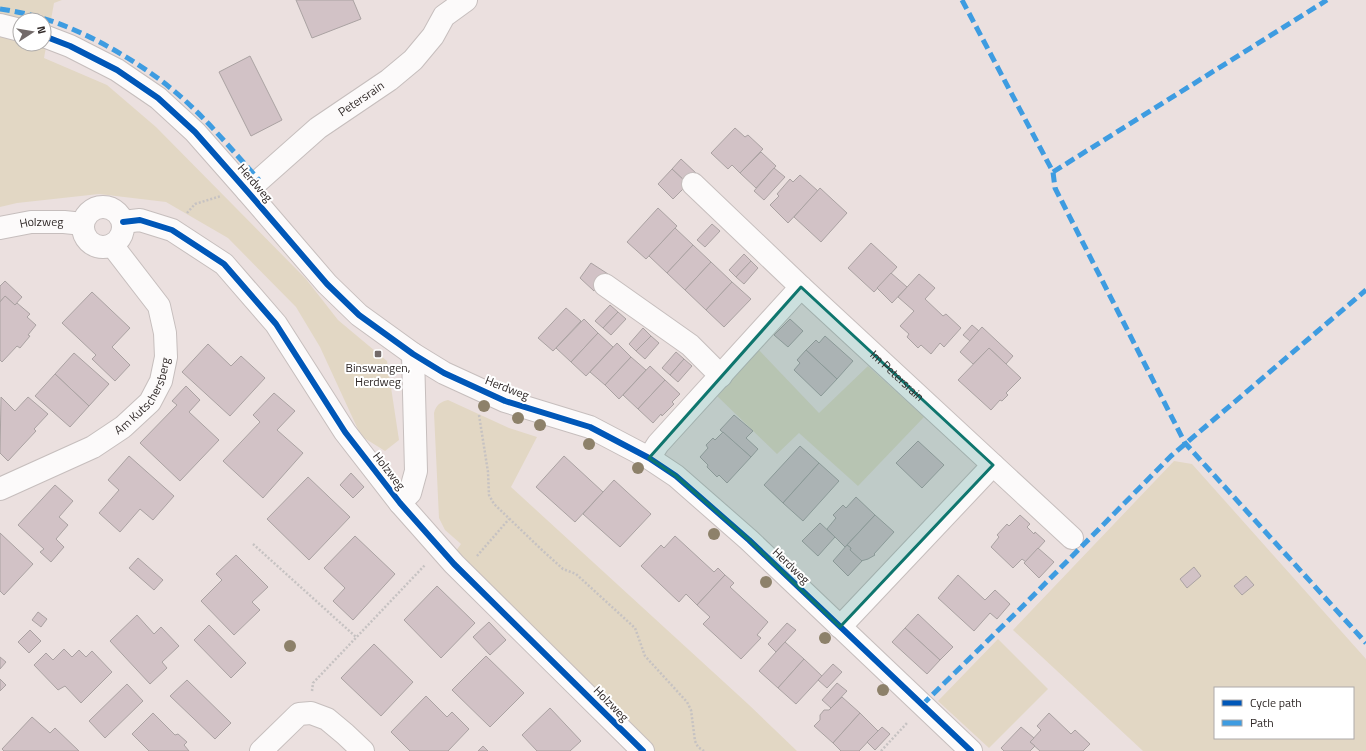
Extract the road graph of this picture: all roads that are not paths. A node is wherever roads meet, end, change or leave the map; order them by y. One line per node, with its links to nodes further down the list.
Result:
1 (466, 0): 6 (street, Petersrain)
2 (0, 25): 3 (street)
3 (12, 28)
4 (52, 39): 6 (street, Herdweg)
5 (693, 184): 12 (street, Im Petersrain)
6 (247, 190): 13 (street, Herdweg)
7 (123, 222): 8 (street); 10 (street); 18 (street, Holzweg)
8 (82, 224): 9 (street, Holzweg); 10 (street)
9 (0, 228)
10 (112, 246): 17 (street, Am Kutschersberg)
11 (605, 285): 14 (street)
12 (801, 287): 14 (street); 16 (street, Im Petersrain)
13 (413, 354): 15 (street, Herdweg); 18 (street)
14 (721, 376): 15 (street)
15 (649, 458): 20 (street, Herdweg)
16 (993, 465): 19 (street, Im Petersrain); 20 (street)
17 (0, 489)
18 (400, 503): 23 (street, Holzweg)
19 (1072, 538)
20 (840, 627): 24 (street, Herdweg)
21 (261, 751): 22 (street)
22 (363, 751)
23 (643, 751)
24 (971, 751)

